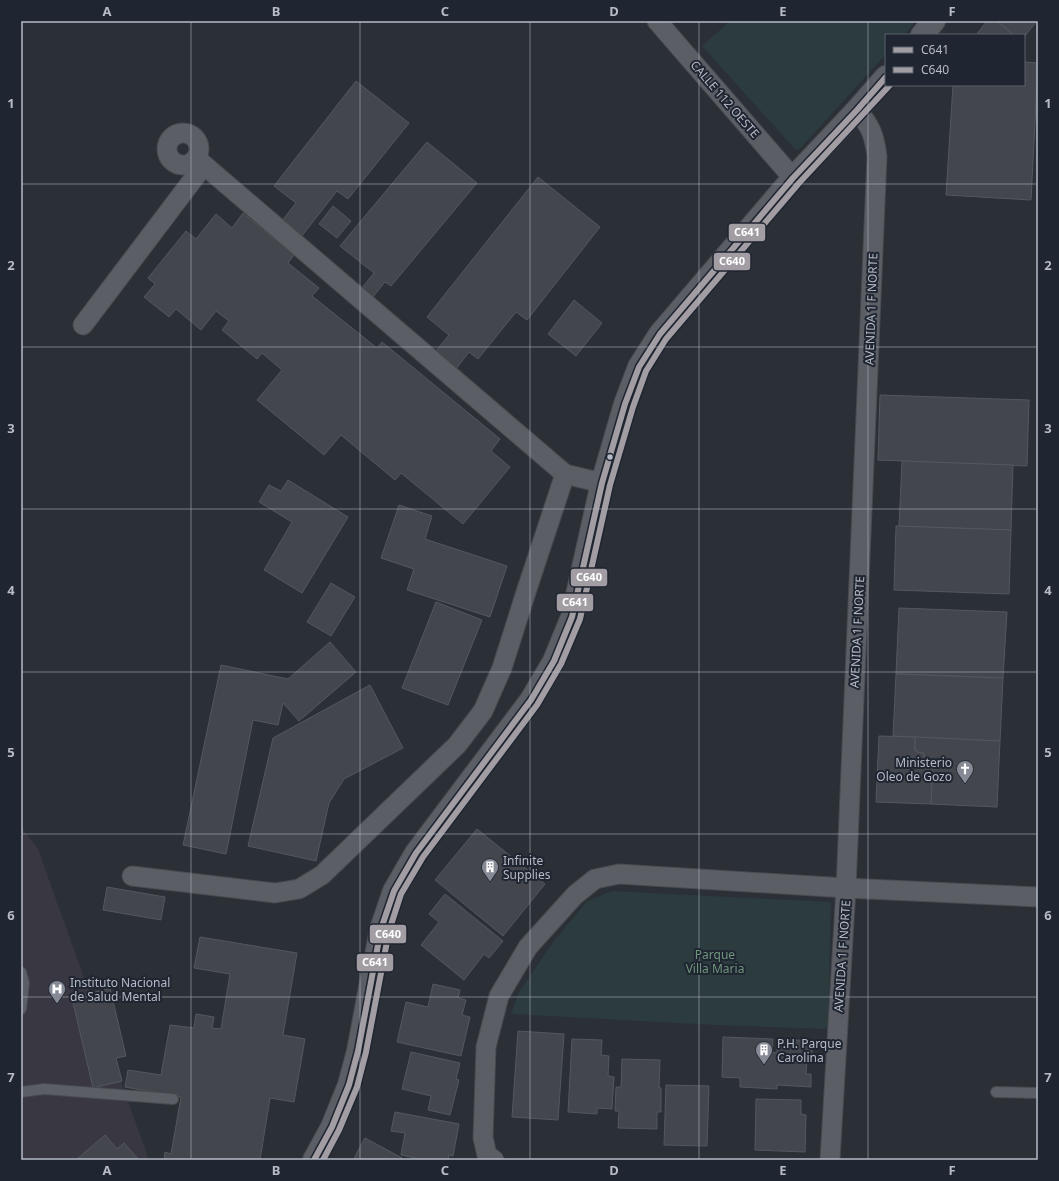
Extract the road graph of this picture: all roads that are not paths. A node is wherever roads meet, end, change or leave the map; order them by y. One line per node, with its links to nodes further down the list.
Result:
1 (657, 21): 6 (street, CALLE 112 OESTE)
2 (934, 21): 3 (street)
3 (923, 34)
4 (885, 77): 5 (street)
5 (857, 110): 6 (street); 11 (street, AVENIDA 1 F NORTE)
6 (793, 178): 9 (street)
7 (83, 325): 8 (street)
8 (565, 474): 9 (street); 10 (street)
9 (602, 483): 19 (street)
10 (132, 876)
11 (846, 888): 12 (street); 20 (street); 21 (street, AVENIDA 1 F NORTE)
12 (1038, 897)
13 (21, 972): 14 (lane)
14 (21, 1008)
15 (21, 1092): 18 (lane)
16 (996, 1092): 17 (lane)
17 (1038, 1093)
18 (173, 1099)
19 (314, 1160)
20 (494, 1160)
21 (830, 1160)

